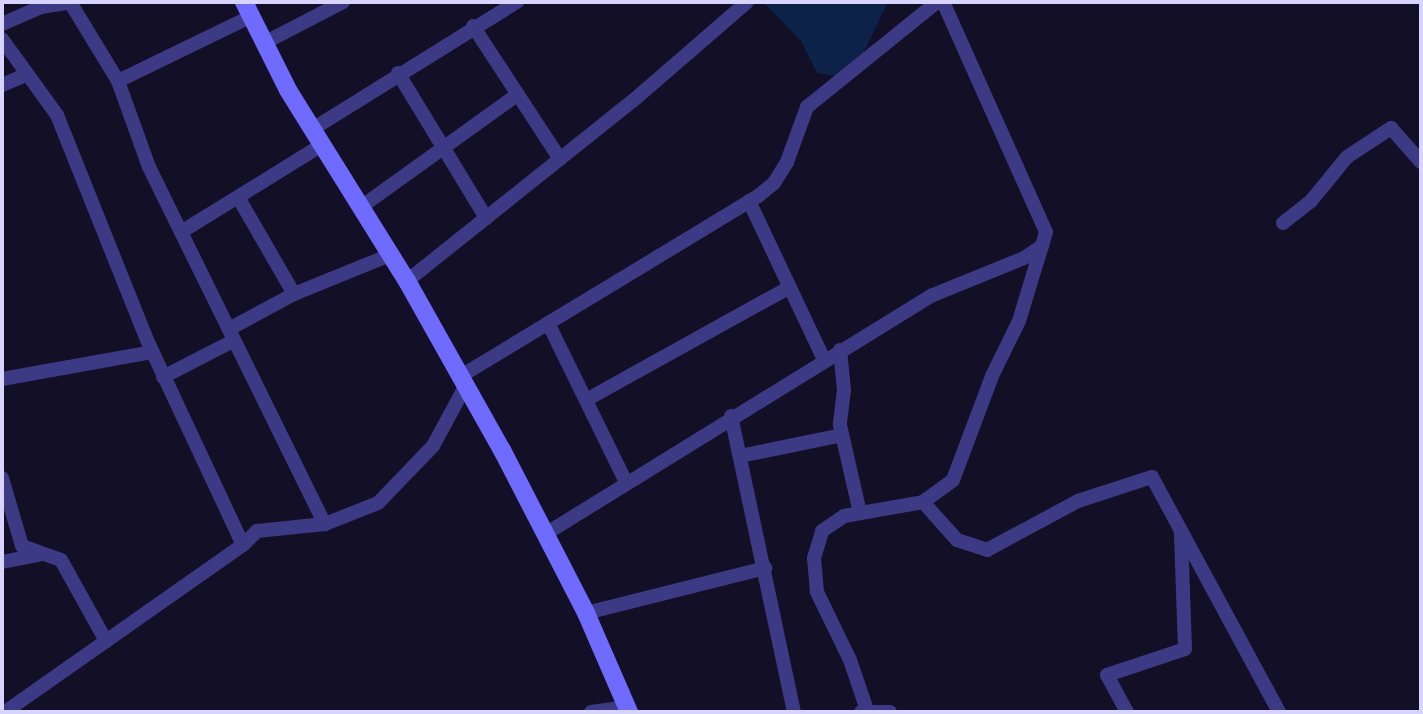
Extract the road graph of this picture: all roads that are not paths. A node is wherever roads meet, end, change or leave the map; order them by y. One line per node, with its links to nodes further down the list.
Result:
1 (71, 2): 8 (street); 14 (street)
2 (343, 2): 11 (street)
3 (517, 2): 9 (street)
4 (747, 2): 20 (street)
5 (937, 2): 23 (street)
6 (943, 2): 28 (street)
7 (247, 10): 11 (street); 14 (street)
8 (2, 24)
9 (473, 26): 12 (street); 16 (street)
10 (2, 39): 13 (street)
11 (264, 43): 17 (street)
12 (398, 73): 17 (street); 19 (street)
13 (25, 75): 15 (street); 36 (street)
14 (118, 81): 27 (street)
15 (2, 85)
16 (518, 94): 19 (street); 20 (street)
17 (312, 130): 18 (street)
18 (322, 145): 22 (street); 24 (street)
19 (443, 147): 24 (street); 25 (street)
20 (560, 159): 25 (street)
21 (1421, 162): 26 (street)
22 (238, 197): 27 (street); 32 (street)
23 (749, 201): 31 (street); 33 (street)
24 (360, 207): 29 (street)
25 (486, 218): 30 (street)
26 (1283, 223)
27 (181, 232): 34 (street)
28 (1042, 246): 35 (street); 47 (street)
29 (390, 255): 30 (street); 32 (street)
30 (407, 281): 40 (street)
31 (790, 288): 37 (street); 41 (street)
32 (294, 294): 34 (street)
33 (548, 323): 40 (street); 41 (street)
34 (231, 335): 38 (street); 49 (street)
35 (840, 350): 37 (street); 43 (street)
36 (152, 352): 38 (street); 39 (street)
37 (824, 360): 42 (street)
38 (163, 377): 52 (street)
39 (2, 379)
40 (464, 380): 49 (street); 51 (street)
41 (586, 400): 46 (street)
42 (731, 416): 44 (street); 46 (street)
43 (842, 435): 44 (street); 48 (street)
44 (740, 456): 55 (street)
45 (2, 478): 53 (street)
46 (626, 482): 51 (street)
47 (923, 502): 48 (street); 50 (street)
48 (860, 513): 59 (street)
49 (326, 524): 52 (street)
50 (1180, 529): 64 (street); 65 (street)
51 (547, 533): 56 (street)
52 (243, 545): 57 (street)
53 (39, 555): 54 (street); 57 (street)
54 (2, 562)
55 (765, 568): 56 (street); 62 (street)
56 (586, 613): 58 (street)
57 (106, 641): 60 (street)
58 (628, 710): 61 (street)
59 (863, 711): 63 (street)
60 (5, 712)
61 (591, 712)
62 (794, 712)
63 (890, 712)
64 (1127, 712)
65 (1279, 712)

